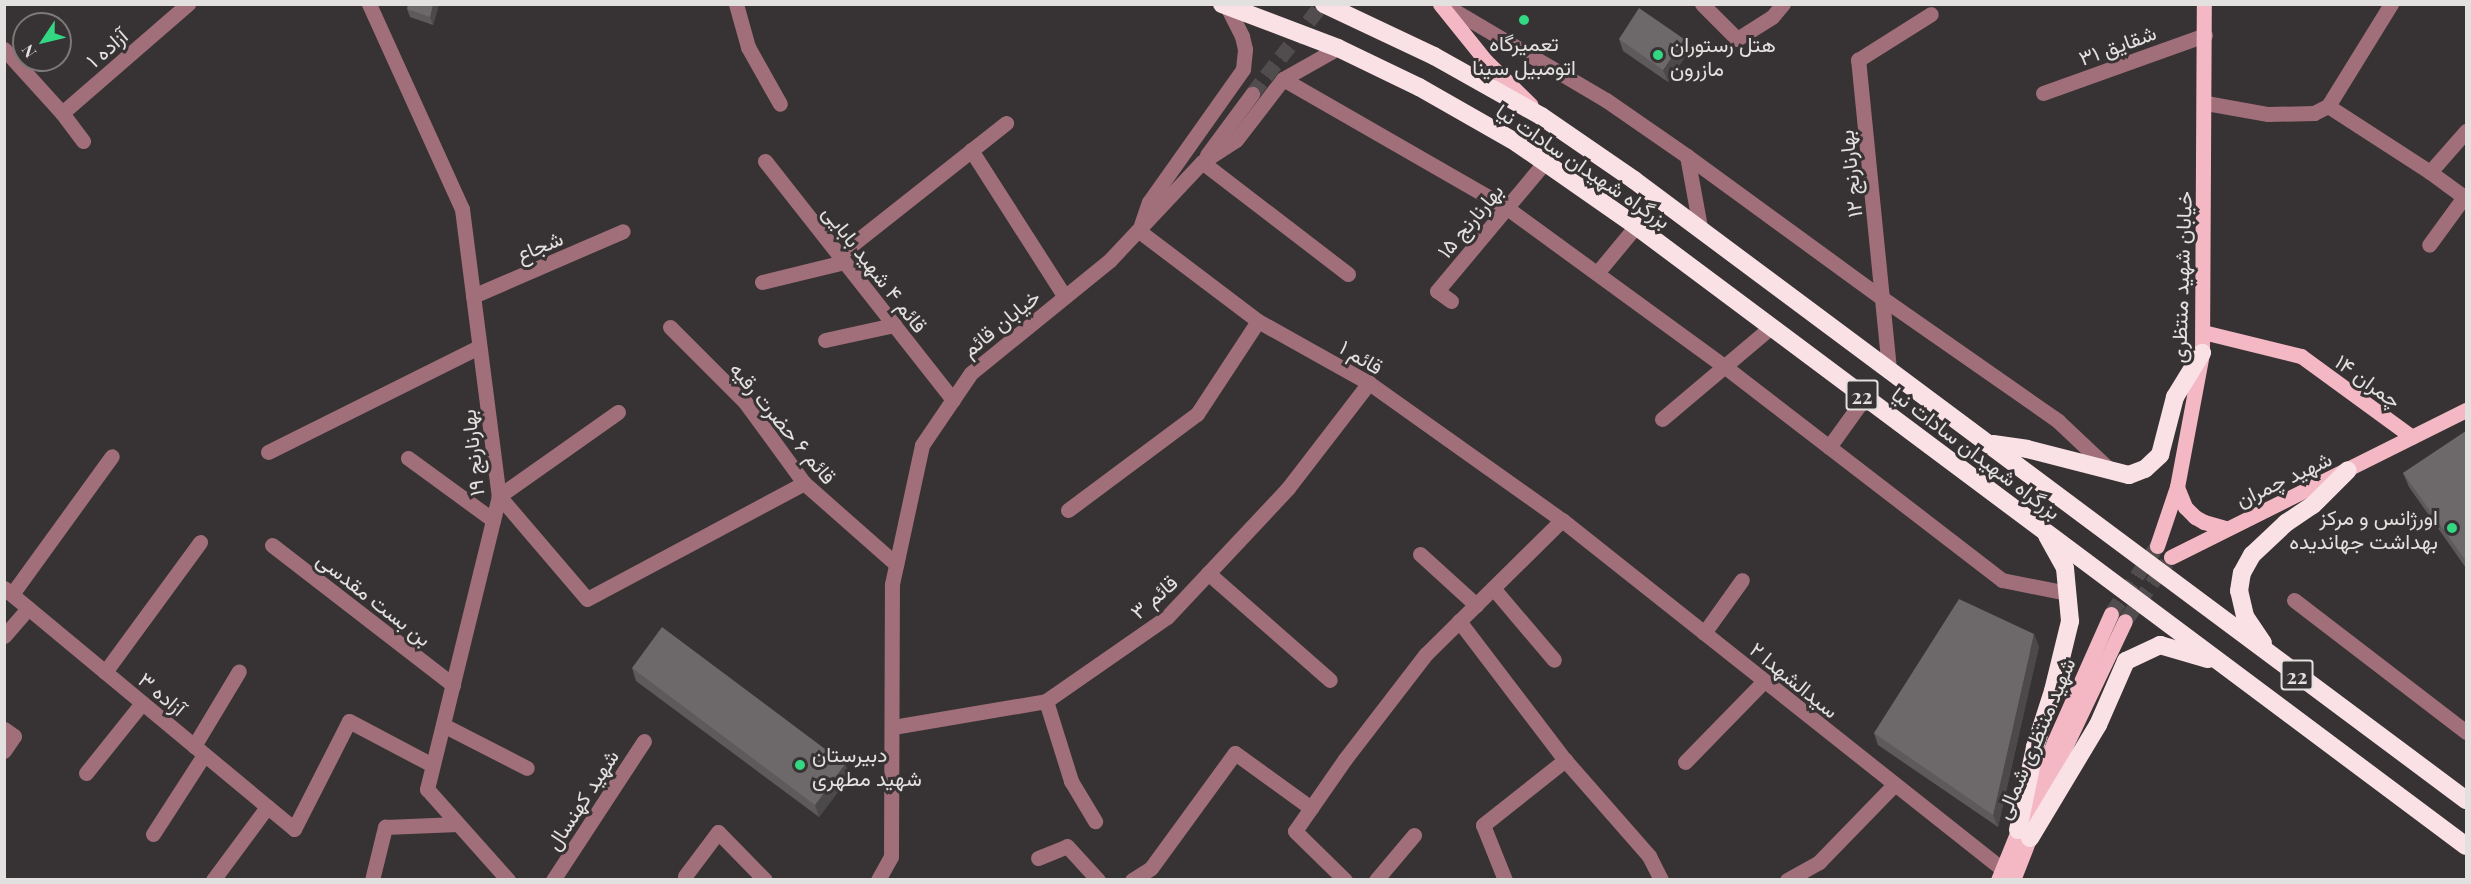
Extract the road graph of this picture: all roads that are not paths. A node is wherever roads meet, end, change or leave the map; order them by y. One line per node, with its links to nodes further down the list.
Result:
1 (188, 4): 21 (street, آزاده ۱)
2 (369, 4): 42 (street, بهارنارنج ۱۹)
3 (736, 4): 19 (street)
4 (1324, 4): 22 (highway, بزرگراه شهیدان سادات نیا / 22)
5 (1442, 4): 22 (main road); 27 (street)
6 (1702, 4): 7 (street)
7 (1783, 4)
8 (2204, 4): 12 (main road, خیابان شهید منتظری)
9 (2391, 4): 20 (street)
10 (1225, 5): 13 (highway, بزرگراه شهیدان سادات نیا / 22); 36 (street)
11 (1931, 14): 44 (street, بهارنارنج ۱۲)
12 (2205, 35): 16 (street, شقایق ۳۱); 18 (main road, خیابان شهید منتظری)
13 (1338, 48): 15 (street, خیابان قائم); 30 (highway, بزرگراه شهیدان سادات نیا / 22)
14 (4, 49): 21 (street)
15 (1283, 79): 29 (street, خیابان قائم); 32 (street)
16 (2043, 93)
17 (1252, 94): 29 (street)
18 (2206, 103): 20 (street); 50 (main road, خیابان شهید منتظری)
19 (780, 104)
20 (2328, 106): 31 (street)
21 (62, 113): 25 (street)
22 (1541, 116): 34 (highway, بزرگراه شهیدان سادات نیا / 22)
23 (1006, 123): 26 (street)
24 (2466, 131): 31 (street)
25 (83, 141)
26 (971, 150): 38 (street); 43 (street)
27 (1687, 156): 34 (street); 44 (street)
28 (765, 161): 38 (street, قائم ۴ شهید بابایی)
29 (1202, 162): 36 (street, خیابان قائم); 40 (street)
30 (1545, 162): 32 (street, بهارنارنج ۱۵); 33 (highway, بزرگراه شهیدان سادات نیا / 22)
31 (2430, 172): 37 (street)
32 (1507, 208): 39 (street); 45 (street, بهارنارنج ۱۵)
33 (1636, 226): 39 (street); 49 (highway, بزرگراه شهیدان سادات نیا / 22)
34 (1700, 227): 55 (highway, بزرگراه شهیدان سادات نیا / 22)
35 (623, 231): 42 (street, شجاع)
36 (1139, 231): 43 (street, خیابان قائم); 46 (street, قائم ۱)
37 (2429, 244)
38 (842, 258): 41 (street); 47 (street, قائم ۴ شهید بابایی)
39 (1597, 273): 54 (street)
40 (1348, 274)
41 (762, 282)
42 (473, 297): 52 (street, بهارنارنج ۱۹)
43 (1065, 297): 58 (street, خیابان قائم)
44 (1882, 298): 55 (street, بهارنارنج ۱۲); 68 (street)
45 (1451, 301)
46 (1258, 321): 56 (street, قائم ۱); 73 (street)
47 (894, 325): 51 (street); 58 (street, قائم ۴ شهید بابایی)
48 (670, 327): 70 (street, قائم ۶ حضرت رقیه)
49 (1771, 327): 54 (street); 57 (highway, بزرگراه شهیدان سادات نیا / 22)
50 (2202, 332): 53 (main road, خیابان شهید منتظری); 62 (main road, چمران ۱۴)
51 (825, 340)
52 (479, 347): 65 (street); 72 (street, بهارنارنج ۱۹)
53 (2202, 352): 68 (highway); 71 (main road, خیابان شهید منتظری)
54 (1724, 366): 61 (street); 64 (street)
55 (1889, 369): 63 (highway, بزرگراه شهیدان سادات نیا / 22)
56 (1369, 383): 75 (street, قائم ۱); 84 (street, قائم ۳)
57 (1865, 397): 64 (street); 77 (highway, بزرگراه شهیدان سادات نیا / 22)
58 (953, 400): 83 (street, خیابان قائم)
59 (2466, 410): 62 (main road, شهید چمران)
60 (618, 412): 72 (street)
61 (1662, 419)
62 (2412, 437): 69 (main road, شهید چمران)
63 (1989, 443): 68 (highway); 96 (highway, بزرگراه شهیدان سادات نیا / 22)
64 (1829, 447): 88 (street)
65 (268, 452)
66 (112, 456): 87 (street)
67 (408, 458): 74 (street)
68 (2109, 469)
69 (2348, 470): 76 (main road, شهید چمران); 96 (highway)
70 (804, 483): 72 (street); 83 (street, قائم ۶ حضرت رقیه)
71 (2177, 487): 76 (main road); 80 (main road, خیابان شهید منتظری)
72 (499, 496): 74 (street, بهارنارنج ۱۹)
73 (1068, 510)
74 (493, 520): 103 (street, بهارنارنج ۱۹)
75 (1562, 520): 86 (street); 94 (street, سیدالشهدا ۲)
76 (2225, 528): 82 (main road, شهید چمران)
77 (2043, 530): 88 (highway); 98 (highway, بزرگراه شهیدان سادات نیا / 22)
78 (200, 542): 100 (street)
79 (272, 545): 103 (street, بن بست مقدسی)
80 (2157, 546)
81 (1420, 555): 90 (street)
82 (2171, 557)
83 (896, 564): 107 (street, خیابان قائم)
84 (1208, 573): 101 (street); 104 (street, قائم ۳)
85 (1742, 580): 94 (street)
86 (1493, 588): 90 (street); 97 (street)
87 (8, 591): 91 (street, آزاده ۳)
88 (2067, 593): 125 (highway)
89 (2294, 600): 109 (street)
90 (1476, 605): 93 (street)
91 (28, 608): 95 (street); 100 (street, آزاده ۳)
92 (2118, 617): 125 (main road, شهید منتظری شمالی)
93 (1459, 621): 113 (street); 121 (street)
94 (1704, 633): 102 (street, سیدالشهدا ۲)
95 (4, 636)
96 (2274, 659): 119 (highway, بزرگراه شهیدان سادات نیا / 22)
97 (1554, 660)
98 (2221, 663): 125 (highway); 127 (highway, بزرگراه شهیدان سادات نیا / 22)
99 (239, 671): 111 (street)
100 (105, 672): 105 (street, آزاده ۳)
101 (1330, 680)
102 (1764, 681): 114 (street); 118 (street, سیدالشهدا ۲)
103 (453, 684): 106 (street, بهارنارنج ۱۹)
104 (1046, 701): 107 (street, قائم ۳); 122 (street)
105 (142, 703): 111 (street, آزاده ۳); 117 (street)
106 (443, 725): 115 (street, بهارنارنج ۱۹); 116 (street)
107 (893, 727): 137 (street, خیابان قائم)
108 (4, 729): 112 (street)
109 (2466, 732)
110 (644, 741): 135 (street, شهید کهنسال)
111 (199, 750): 120 (street, آزاده ۳); 124 (street)
112 (4, 751)
113 (1565, 760): 141 (street); 142 (street)
114 (1685, 762)
115 (432, 765): 120 (street, آزاده ۳); 123 (street, بهارنارنج ۱۹)
116 (527, 768)
117 (86, 773)
118 (1894, 785): 130 (street, سیدالشهدا ۲); 143 (street)
119 (2466, 800)
120 (267, 807): 132 (street)
121 (1311, 808): 131 (street); 139 (street)
122 (1095, 821)
123 (458, 824): 133 (street); 134 (street, بهارنارنج ۱۹)
124 (153, 834)
125 (2024, 834): 130 (main road, شهید منتظری شمالی)
126 (1414, 835): 140 (street)
127 (2466, 846)
128 (1038, 858): 138 (street)
129 (685, 876): 136 (street)
130 (2004, 876)
131 (1341, 878)
132 (213, 879)
133 (372, 879)
134 (508, 879)
135 (552, 879)
136 (765, 879)
137 (878, 879)
138 (1098, 879)
139 (1132, 879)
140 (1376, 879)
141 (1505, 879)
142 (1662, 879)
143 (1786, 879)

